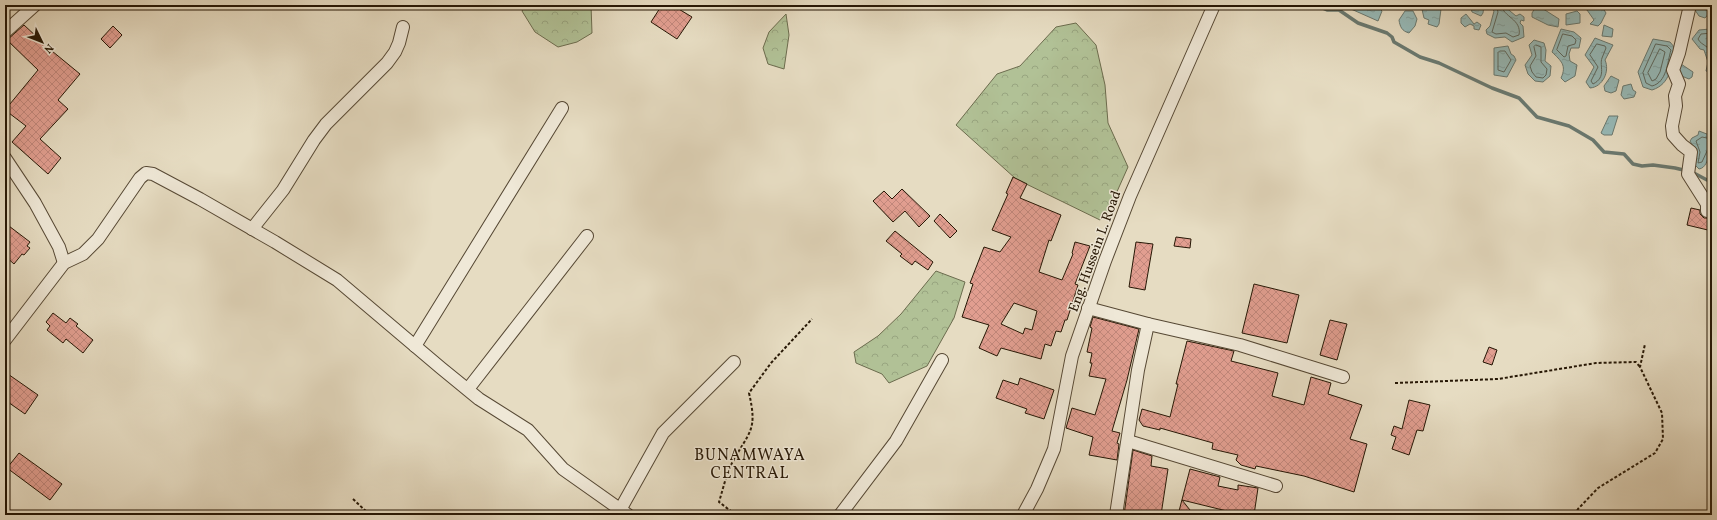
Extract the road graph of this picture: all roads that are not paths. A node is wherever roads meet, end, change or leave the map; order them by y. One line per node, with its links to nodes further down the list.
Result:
1 (35, 5): 5 (street)
2 (1214, 5): 12 (street, Eng. Hussein L. Road)
3 (1690, 5): 8 (street)
4 (403, 27): 9 (street)
5 (5, 32)
6 (562, 108): 15 (street)
7 (6, 162): 11 (street)
8 (1707, 211)
9 (252, 229): 11 (street); 15 (street)
10 (587, 236): 19 (street)
11 (64, 263): 14 (street)
12 (1088, 308): 13 (street); 24 (street, Eng. Hussein L. Road)
13 (1148, 324): 18 (street); 20 (street)
14 (5, 340)
15 (415, 346): 19 (street)
16 (942, 360): 23 (street)
17 (734, 362): 22 (street)
18 (1342, 377)
19 (468, 389): 22 (street)
20 (1128, 441): 21 (street); 25 (street)
21 (1276, 486)
22 (621, 513)
23 (840, 515)
24 (1023, 515)
25 (1116, 515)

